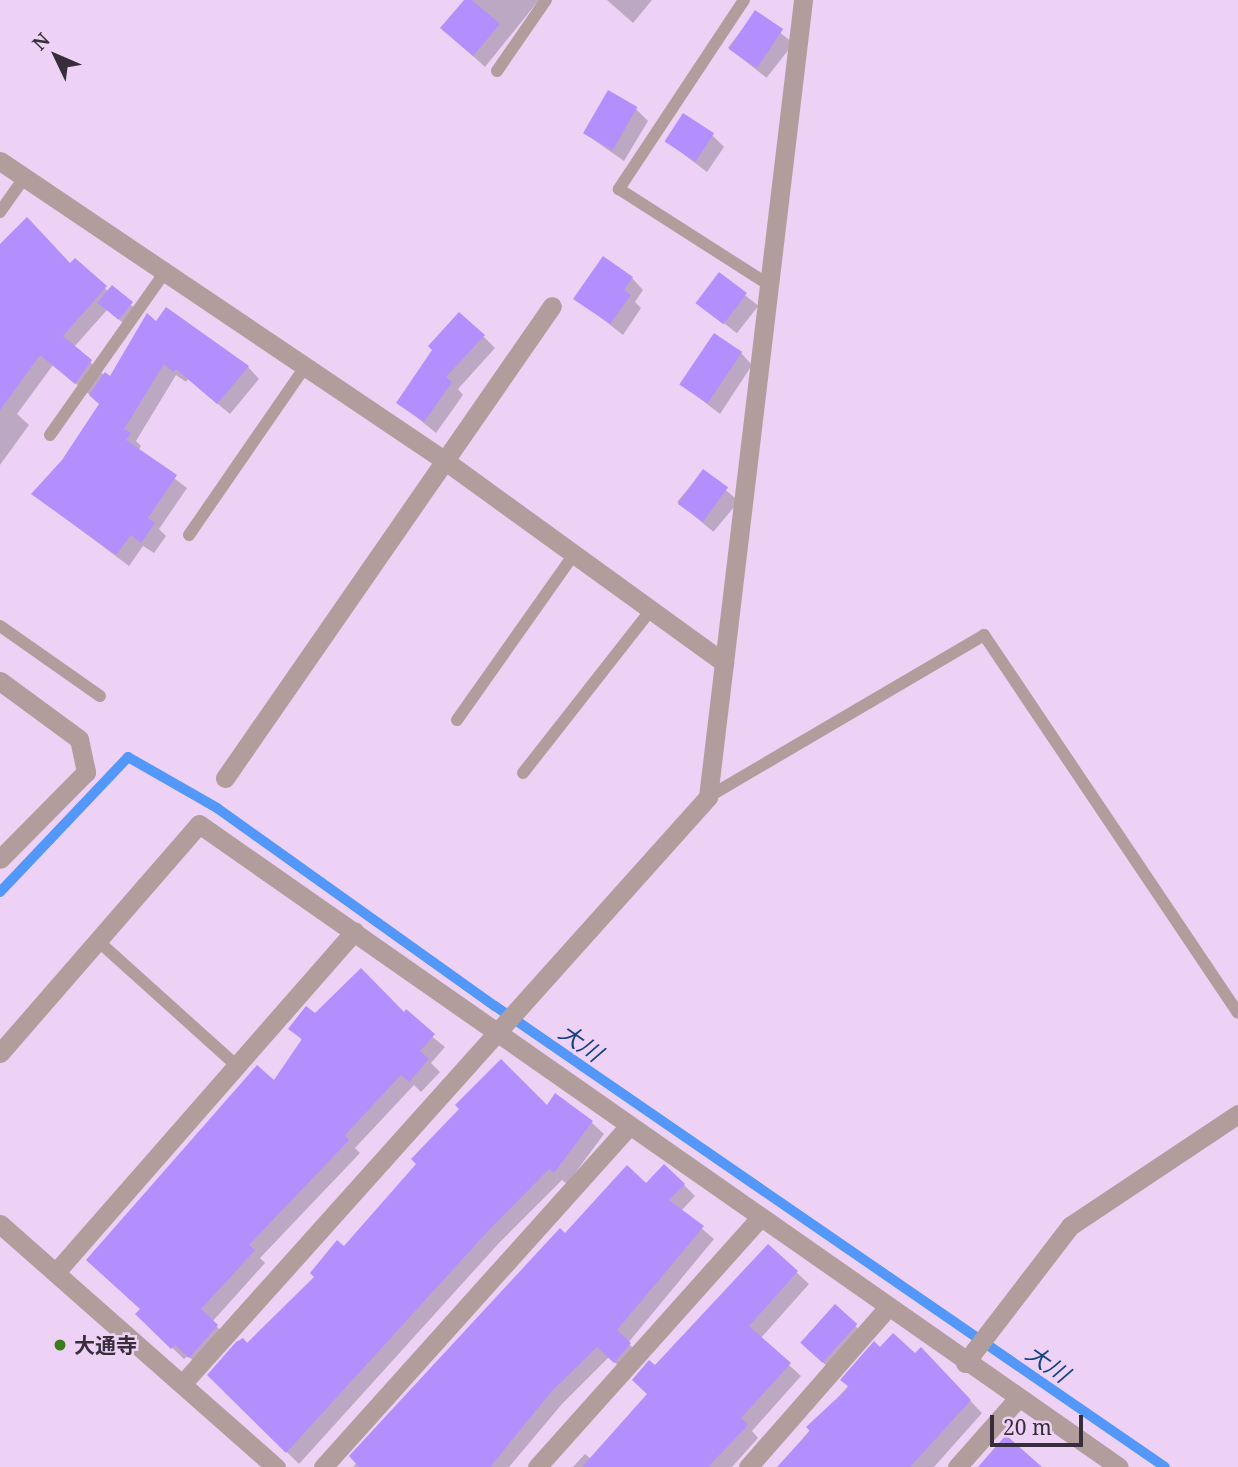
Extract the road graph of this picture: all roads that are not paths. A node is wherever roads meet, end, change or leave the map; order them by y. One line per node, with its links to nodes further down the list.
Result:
1 (546, 0): 4 (lane)
2 (744, 0): 9 (lane)
3 (803, 0): 9 (street)
4 (497, 71)
5 (0, 161): 6 (street)
6 (24, 178): 7 (lane); 8 (street)
7 (0, 212)
8 (165, 272): 11 (street); 12 (lane)
9 (766, 283): 18 (street)
10 (552, 306): 13 (street)
11 (305, 367): 13 (street); 14 (lane)
12 (50, 435)
13 (444, 460): 15 (street); 23 (street)
14 (189, 535)
15 (574, 554): 16 (street); 21 (lane)
16 (651, 610): 18 (street); 22 (lane)
17 (0, 626): 20 (lane)
18 (724, 663): 24 (street)
19 (0, 681): 25 (street)
20 (100, 696)
21 (457, 720)
22 (523, 773)
23 (225, 778)
24 (708, 797): 28 (lane); 29 (street)
25 (0, 859)
26 (354, 931): 27 (street); 29 (street); 31 (street)
27 (97, 940): 30 (street); 31 (lane)
28 (1238, 1013)
29 (496, 1033): 33 (street); 39 (street)
30 (0, 1053)
31 (237, 1066): 36 (street)
32 (1238, 1114): 38 (street)
33 (628, 1127): 34 (street); 42 (street)
34 (759, 1219): 37 (street); 43 (street)
35 (0, 1224): 36 (street)
36 (56, 1272): 39 (street)
37 (887, 1308): 38 (street); 44 (street)
38 (965, 1363): 40 (street)
39 (183, 1383): 41 (street)
40 (1018, 1398): 45 (street); 46 (street)
41 (276, 1467)
42 (323, 1467)
43 (537, 1467)
44 (748, 1467)
45 (957, 1467)
46 (1119, 1467)

